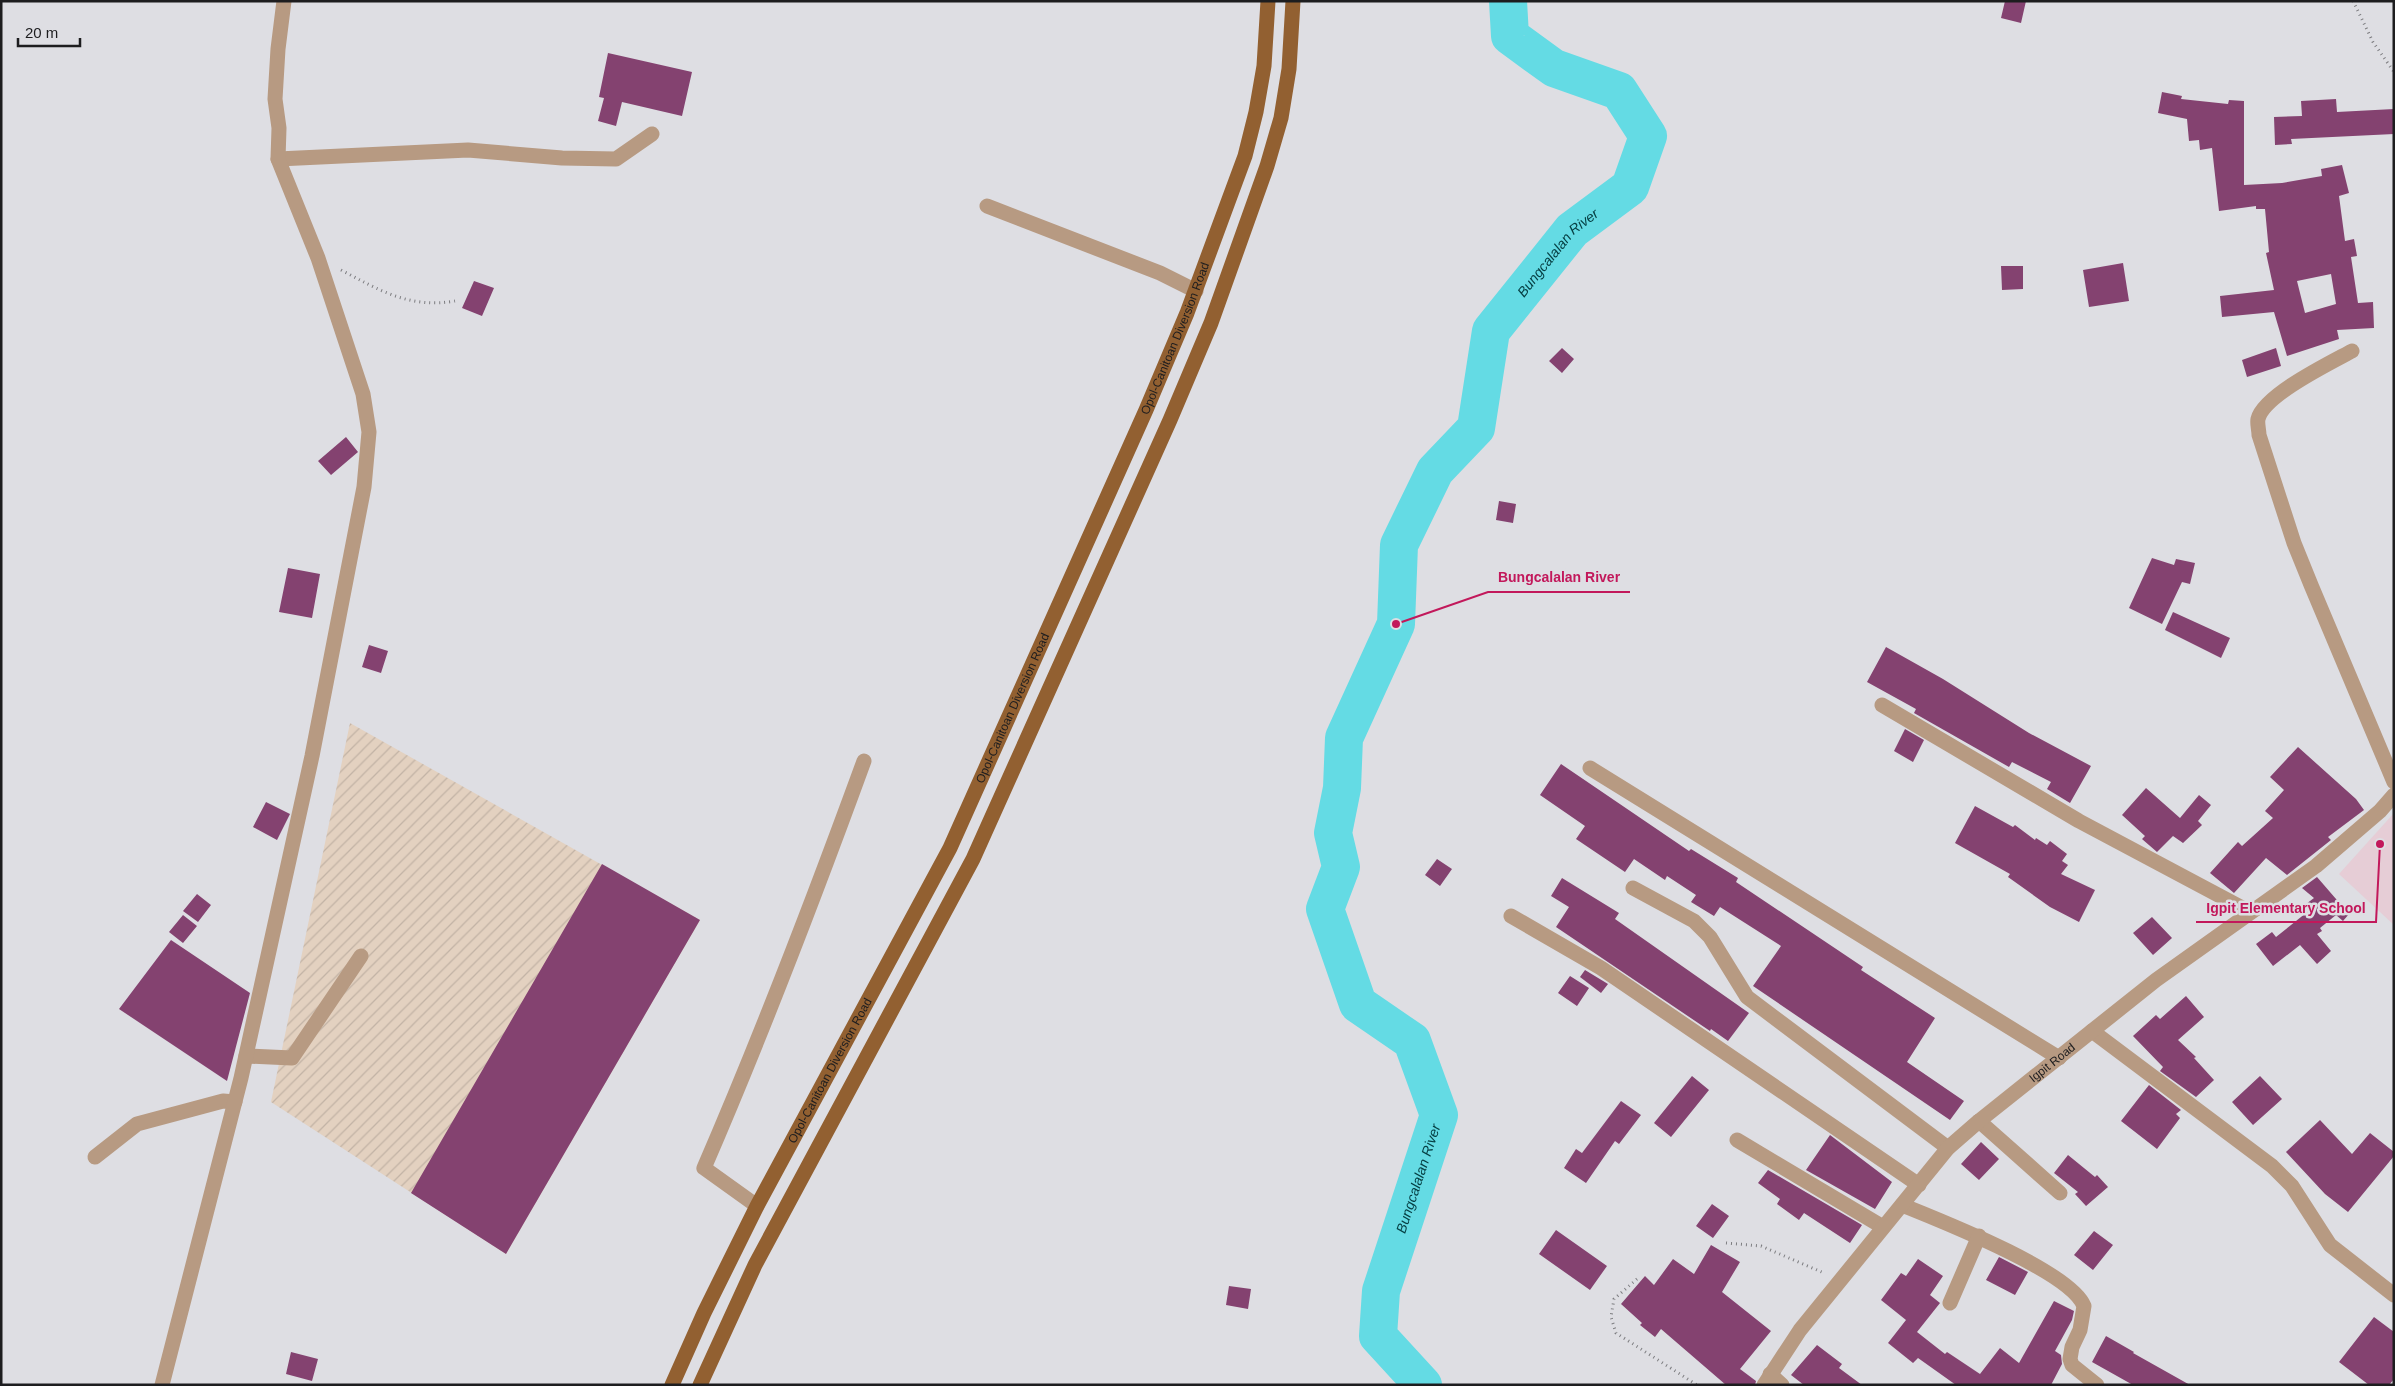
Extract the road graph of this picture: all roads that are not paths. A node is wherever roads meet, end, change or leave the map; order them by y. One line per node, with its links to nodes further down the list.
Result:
1 (284, 1): 5 (street)
2 (1268, 1): 7 (main road, Opol-Canitoan Diversion Road)
3 (1294, 1): 37 (main road, Opol-Canitoan Diversion Road)
4 (652, 134): 5 (street)
5 (278, 159): 19 (street)
6 (988, 206): 7 (street)
7 (1196, 291): 29 (main road, Opol-Canitoan Diversion Road)
8 (2352, 351): 12 (street)
9 (1882, 704): 15 (street)
10 (864, 761): 29 (street)
11 (1590, 768): 20 (street)
12 (2394, 782)
13 (2394, 795): 15 (street, Igpit Road)
14 (1633, 888): 24 (street)
15 (2250, 912): 18 (street, Igpit Road)
16 (1511, 916): 26 (street)
17 (361, 956): 19 (street)
18 (2092, 1031): 20 (street, Igpit Road); 32 (street)
19 (246, 1056): 21 (street)
20 (2059, 1058): 22 (street, Igpit Road)
21 (235, 1102): 25 (street); 35 (street)
22 (1979, 1121): 24 (street, Igpit Road); 27 (street)
23 (1738, 1140): 30 (street)
24 (1948, 1148): 26 (street, Igpit Road)
25 (94, 1156)
26 (1919, 1185): 28 (street, Igpit Road)
27 (2060, 1193)
28 (1902, 1205): 30 (street, Igpit Road); 31 (street)
29 (757, 1206): 36 (main road, Opol-Canitoan Diversion Road)
30 (1883, 1228): 34 (street, Igpit Road)
31 (1979, 1236): 33 (street); 39 (street)
32 (2394, 1295)
33 (1950, 1304)
34 (1767, 1380): 38 (street)
35 (162, 1385)
36 (672, 1385)
37 (700, 1385)
38 (1782, 1385)
39 (2097, 1385)

